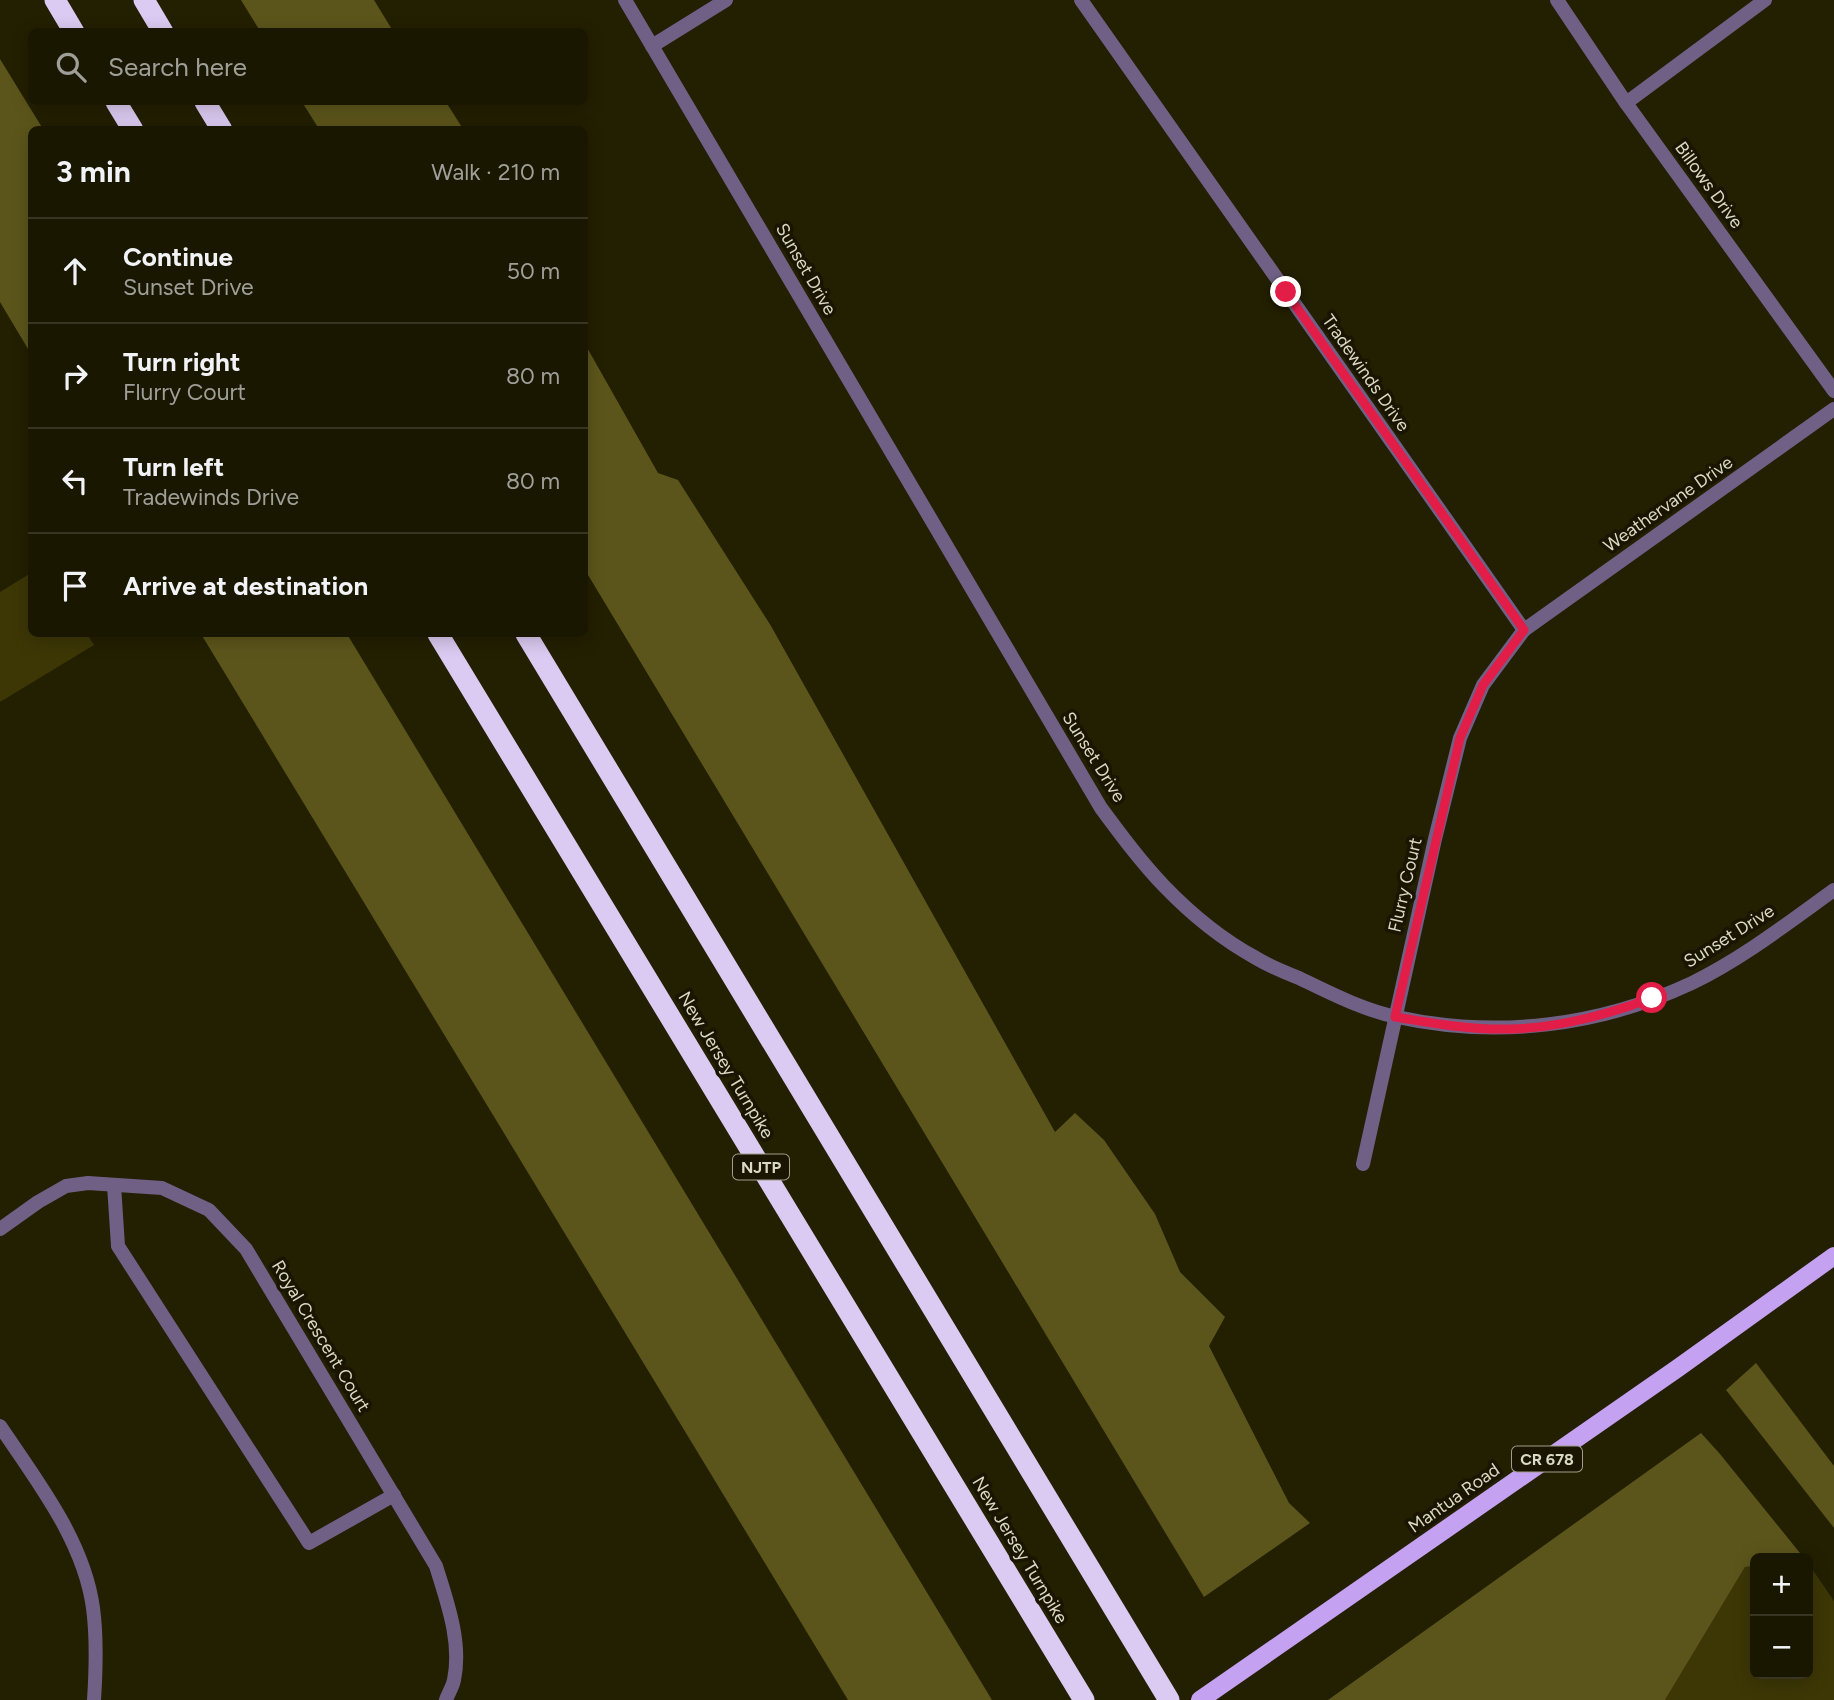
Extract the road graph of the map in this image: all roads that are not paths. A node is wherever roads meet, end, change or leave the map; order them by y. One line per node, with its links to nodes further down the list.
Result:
1 (55, 0): 8 (highway)
2 (144, 0): 9 (highway)
3 (625, 0): 10 (street, Sunset Drive)
4 (726, 0): 10 (street)
5 (1081, 0): 18 (street, Tradewinds Drive)
6 (1557, 0): 11 (street, Billows Drive)
7 (1765, 0): 11 (street)
8 (72, 28)
9 (161, 28)
10 (652, 46): 22 (street, Sunset Drive)
11 (1626, 103): 16 (street, Billows Drive)
12 (118, 105): 14 (highway)
13 (207, 105): 15 (highway)
14 (131, 126)
15 (220, 126)
16 (1834, 391)
17 (1834, 409): 18 (street, Weathervane Drive)
18 (1524, 630): 22 (street, Flurry Court)
19 (440, 637): 31 (highway, New Jersey Turnpike / NJTP)
20 (528, 637): 32 (highway)
21 (1834, 890): 22 (street, Sunset Drive)
22 (1395, 1017): 23 (street, Flurry Court)
23 (1363, 1164)
24 (114, 1185): 25 (street, Royal Crescent Court); 28 (street, Royal Crescent Court); 28 (street)
25 (0, 1229)
26 (1834, 1256): 33 (main road, Mantua Road / CR 678)
27 (0, 1426): 29 (street)
28 (394, 1495): 30 (street, Royal Crescent Court)
29 (94, 1700)
30 (446, 1700)
31 (1084, 1700)
32 (1169, 1700)
33 (1200, 1700)

